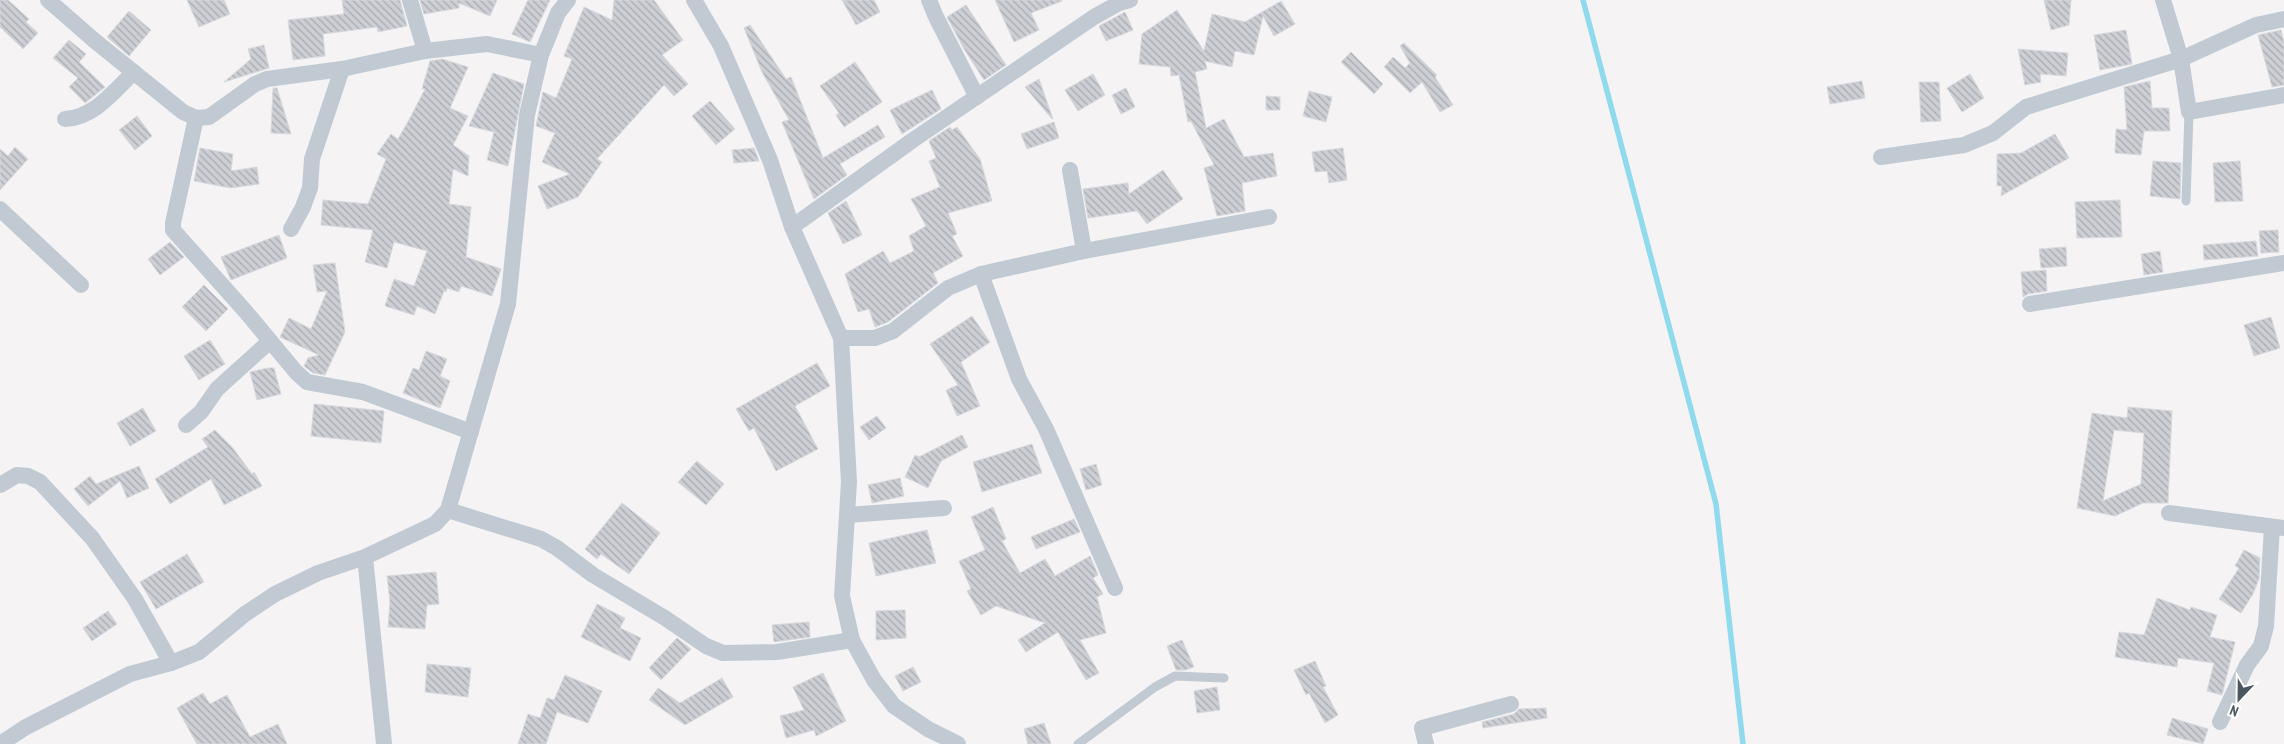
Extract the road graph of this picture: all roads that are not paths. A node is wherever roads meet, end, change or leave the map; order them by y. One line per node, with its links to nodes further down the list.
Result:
1 (48, 0): 13 (street)
2 (410, 0): 9 (street)
3 (568, 0): 10 (street)
4 (694, 0): 24 (street)
5 (929, 0): 15 (street)
6 (1130, 0): 15 (street)
7 (2163, 0): 11 (street)
8 (2284, 19): 11 (street)
9 (425, 52): 10 (street); 12 (street)
10 (541, 54): 34 (street)
11 (2182, 59): 16 (street); 19 (street)
12 (342, 69): 17 (street); 25 (street)
13 (134, 72): 17 (street); 18 (street)
14 (2284, 95): 16 (street)
15 (977, 97): 24 (street)
16 (2189, 112): 21 (lane)
17 (196, 118): 32 (street)
18 (65, 119)
19 (1881, 157)
20 (1070, 170): 26 (street)
21 (2186, 201)
22 (0, 209): 29 (street)
23 (1269, 217): 26 (street)
24 (792, 226): 31 (street)
25 (291, 229)
26 (1084, 251): 28 (street)
27 (2284, 263): 30 (street)
28 (981, 274): 31 (street); 42 (street)
29 (80, 285)
30 (2030, 304)
31 (841, 338): 39 (street)
32 (270, 341): 33 (street); 34 (street)
33 (186, 425)
34 (472, 432): 37 (street)
35 (0, 485): 44 (street)
36 (944, 508): 39 (street)
37 (448, 510): 41 (street); 43 (street)
38 (2169, 513): 40 (street)
39 (847, 516): 43 (street)
40 (2278, 527): 47 (street)
41 (365, 557): 44 (street); 49 (street)
42 (1115, 588)
43 (852, 640): 50 (street)
44 (171, 663): 48 (street)
45 (1224, 678): 51 (lane)
46 (1511, 704): 52 (street)
47 (2220, 722)
48 (0, 744)
49 (384, 744)
50 (958, 744)
51 (1078, 744)
52 (1426, 744)

